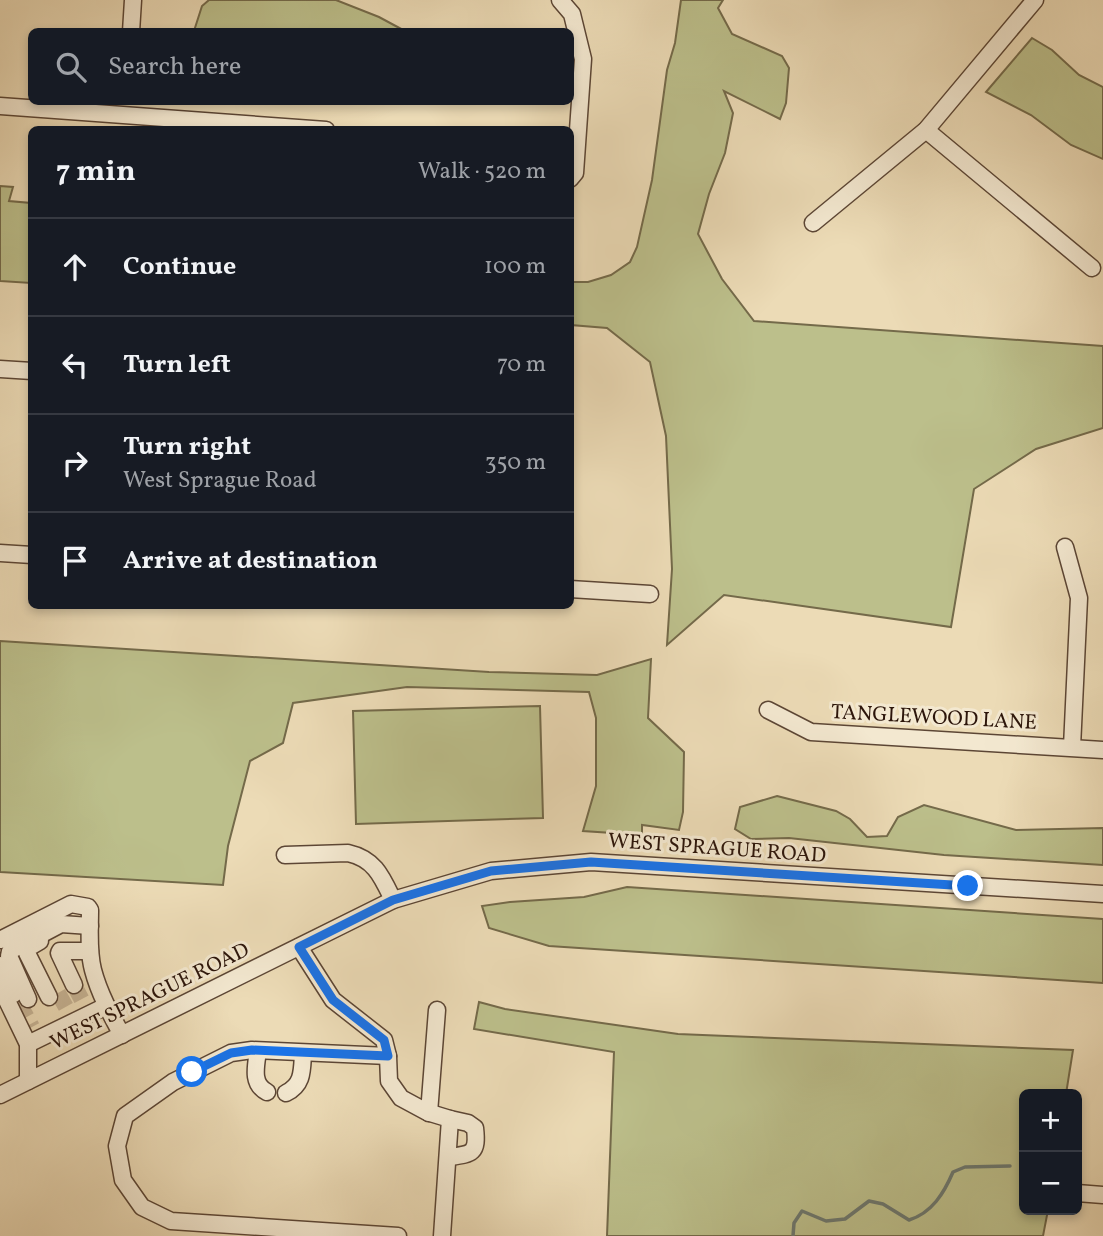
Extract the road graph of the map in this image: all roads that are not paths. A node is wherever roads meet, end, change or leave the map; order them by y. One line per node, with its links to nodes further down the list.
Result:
1 (133, 0): 4 (street)
2 (560, 0): 9 (street)
3 (1035, 0): 8 (street)
4 (131, 28)
5 (0, 106): 6 (street)
6 (126, 108): 7 (street)
7 (290, 126)
8 (926, 130): 10 (street); 11 (street)
9 (574, 164)
10 (813, 223)
11 (1092, 268)
12 (0, 369): 13 (street)
13 (28, 371)
14 (1065, 547): 20 (street)
15 (0, 553): 16 (street)
16 (28, 555)
17 (574, 589): 18 (street)
18 (650, 594)
19 (768, 710): 20 (street, TANGLEWOOD LANE)
20 (1072, 747): 21 (street, TANGLEWOOD LANE)
21 (1103, 750)
22 (285, 855): 24 (street)
23 (1103, 894): 24 (street, WEST SPRAGUE ROAD)
24 (393, 900): 28 (street, WEST SPRAGUE ROAD)
25 (90, 933): 25 (street); 26 (street); 27 (street); 29 (street); 31 (street)
26 (0, 940)
27 (0, 947)
28 (299, 947): 34 (street, WEST SPRAGUE ROAD); 37 (street)
29 (0, 965)
30 (0, 986): 33 (street)
31 (106, 1006): 33 (street); 34 (street)
32 (437, 1010): 42 (street)
33 (37, 1034): 38 (street)
34 (122, 1035): 38 (street, WEST SPRAGUE ROAD)
35 (258, 1051): 36 (street); 39 (street); 47 (street)
36 (303, 1053): 37 (street); 40 (street)
37 (388, 1056): 42 (street)
38 (28, 1082): 41 (street, WEST SPRAGUE ROAD)
39 (267, 1092)
40 (286, 1093)
41 (0, 1095)
42 (429, 1113): 43 (street)
43 (450, 1119): 44 (street); 44 (street)
44 (449, 1157): 50 (street)
45 (1082, 1193): 46 (street)
46 (1103, 1195)
47 (283, 1233): 48 (street)
48 (366, 1235): 49 (street)
49 (398, 1236)
50 (442, 1236)

